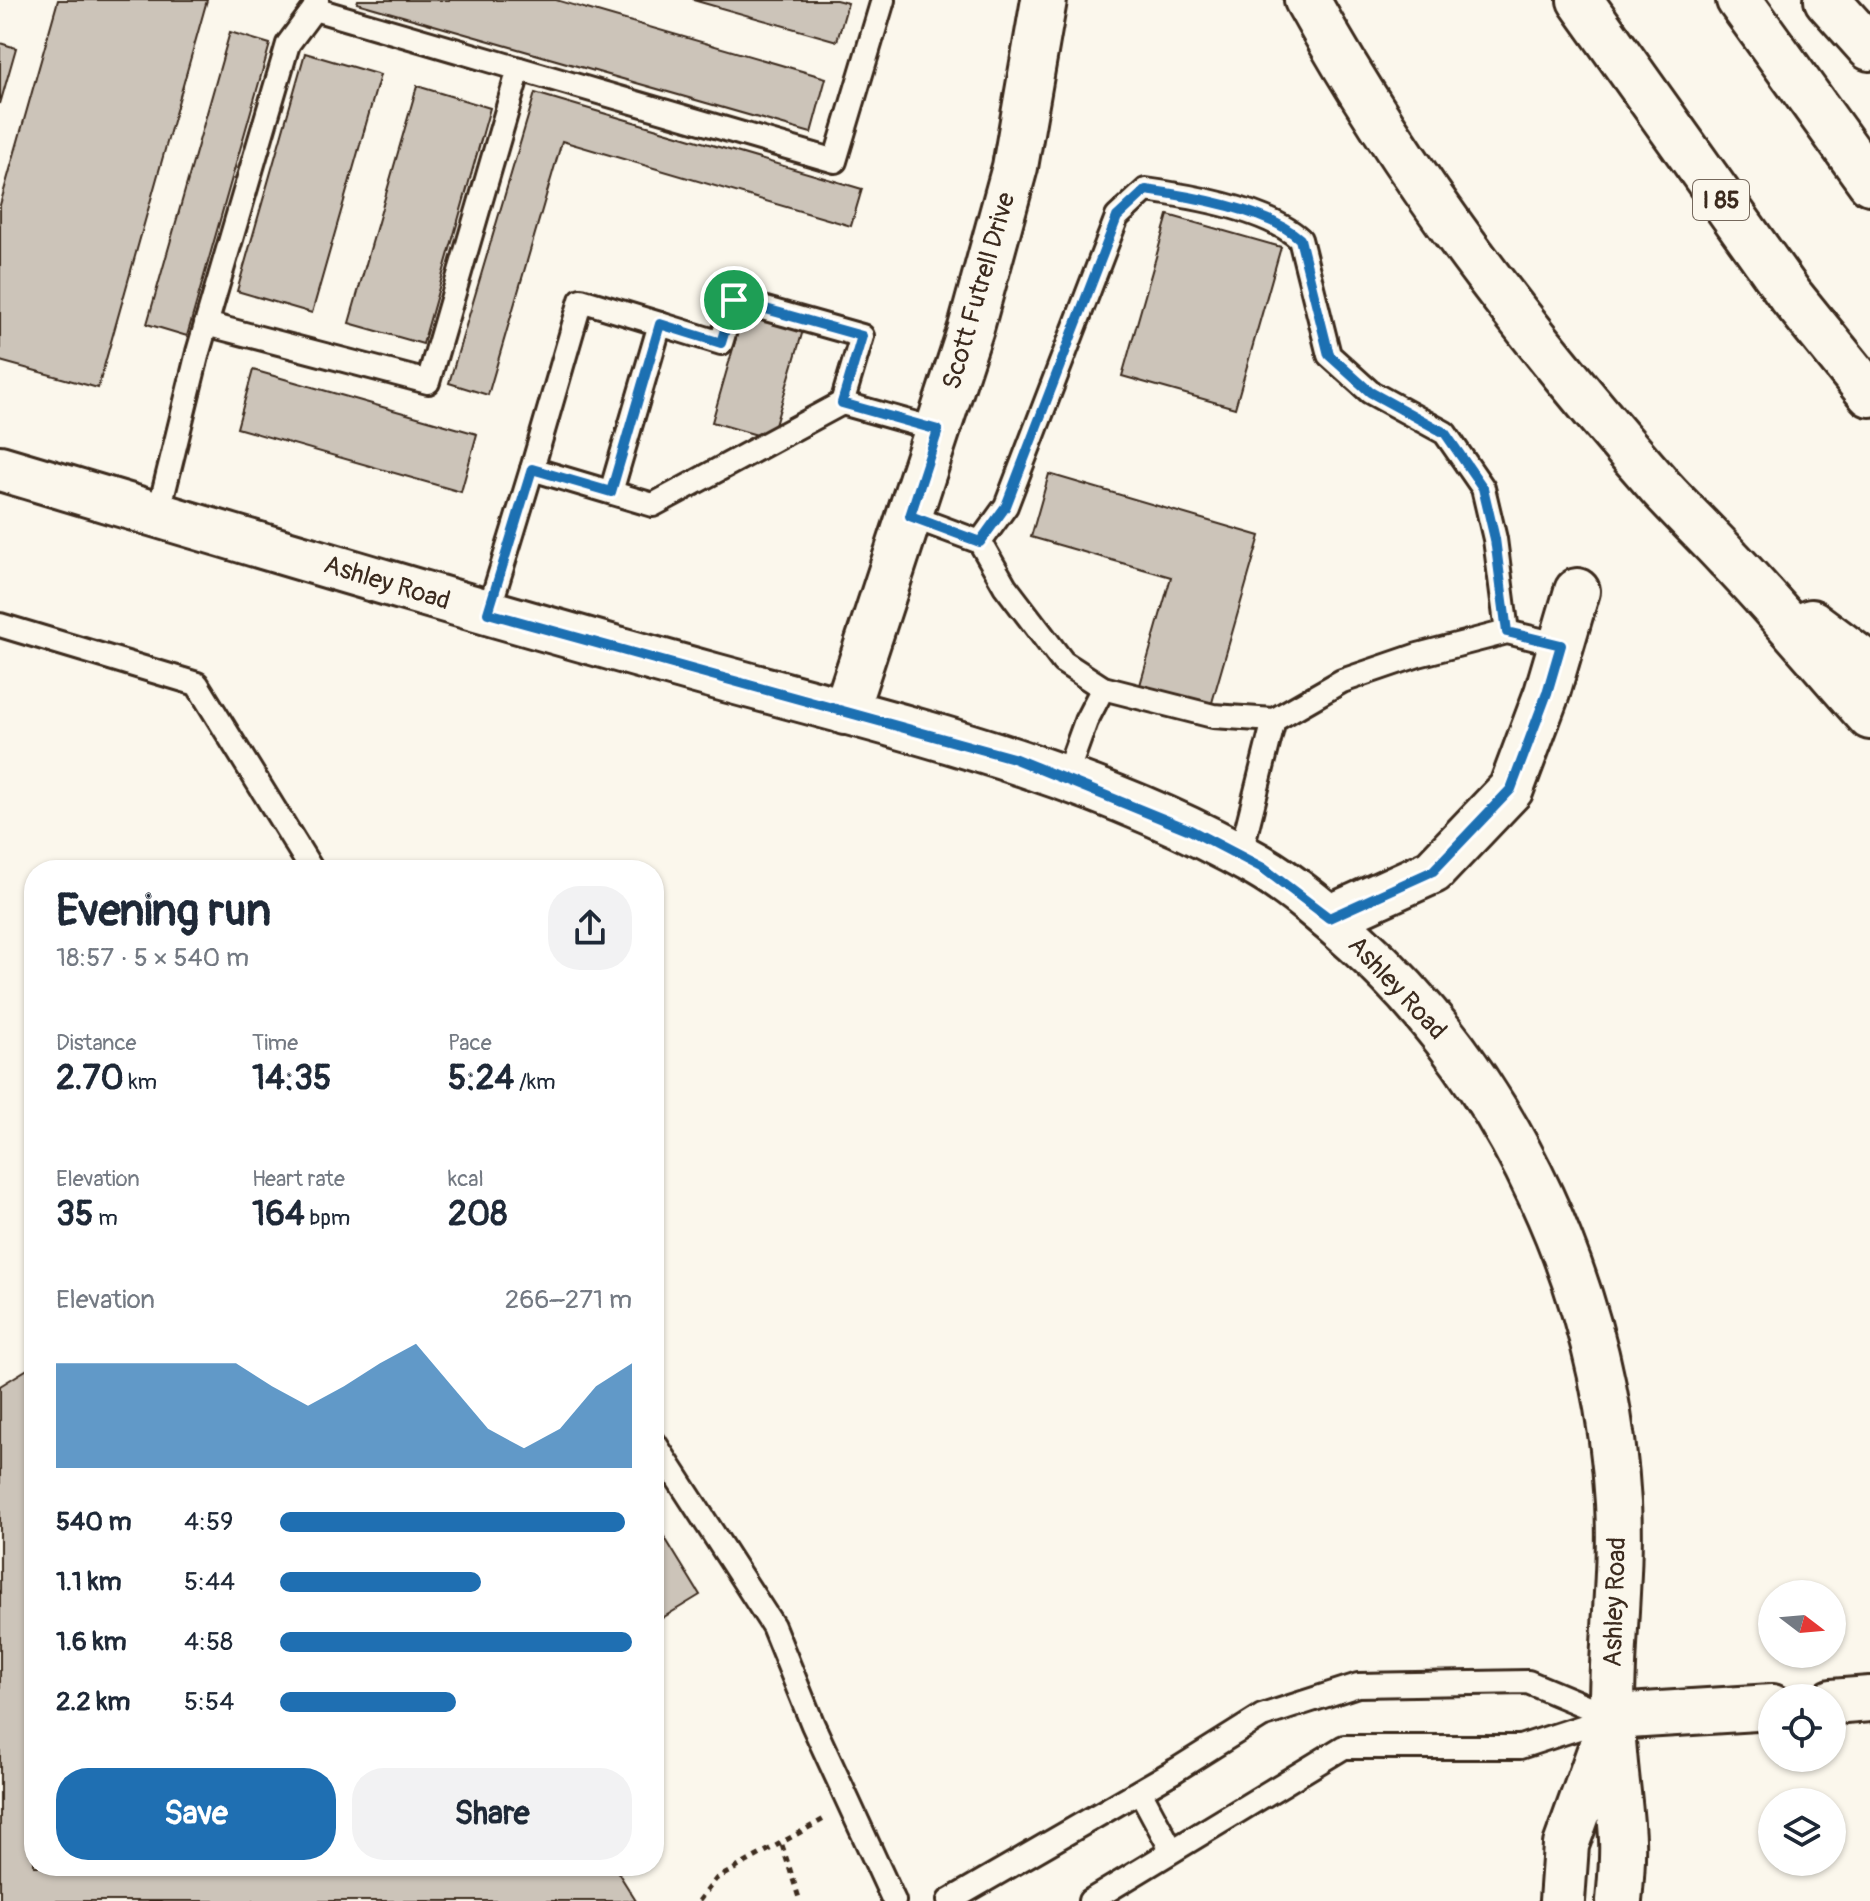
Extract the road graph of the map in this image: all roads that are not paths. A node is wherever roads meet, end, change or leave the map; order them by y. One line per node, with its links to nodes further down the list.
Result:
1 (883, 0): 9 (lane)
2 (1044, 0): 15 (main road, Scott Futrell Drive)
3 (1307, 0): 22 (main road)
4 (1580, 0): 13 (main road, I 85)
5 (1739, 0): 10 (main road)
6 (1827, 0): 8 (main road)
7 (315, 4): 9 (lane); 11 (lane)
8 (1870, 48)
9 (519, 69): 11 (lane)
10 (1870, 182)
11 (206, 324): 19 (lane)
12 (660, 324): 14 (lane); 17 (lane); 18 (lane)
13 (1870, 394)
14 (842, 403): 15 (lane); 18 (lane)
15 (938, 430): 20 (main road, Scott Futrell Drive)
16 (0, 468): 19 (main road, Ashley Road)
17 (532, 469): 18 (lane); 24 (lane)
18 (611, 492)
19 (158, 515): 24 (main road, Ashley Road)
20 (910, 516): 21 (lane); 30 (main road, Scott Futrell Drive)
21 (980, 542): 26 (lane); 29 (lane)
22 (1730, 560): 28 (main road); 31 (main road)
23 (1577, 591): 27 (main road)
24 (488, 613): 30 (main road, Ashley Road)
25 (0, 625): 35 (lane)
26 (1507, 632): 27 (lane); 32 (lane)
27 (1561, 645): 36 (main road)
28 (1870, 666)
29 (1103, 688): 32 (lane); 33 (lane)
30 (845, 712): 33 (main road, Ashley Road)
31 (1870, 717)
32 (1274, 720): 34 (lane)
33 (1065, 779): 34 (main road, Ashley Road)
34 (1240, 856): 36 (main road, Ashley Road)
35 (306, 860)
36 (1329, 918): 41 (main road, Ashley Road)
37 (664, 1457): 44 (lane)
38 (1870, 1699): 39 (main road)
39 (1846, 1701)
40 (1758, 1708): 41 (main road)
41 (1612, 1717): 42 (lane); 43 (lane); 47 (main road, Ashley Road); 48 (main road, Ashley Road)
42 (1140, 1791): 43 (lane); 45 (lane)
43 (1171, 1849): 46 (lane)
44 (894, 1901)
45 (949, 1901)
46 (1090, 1901)
47 (1562, 1901)
48 (1619, 1901)

